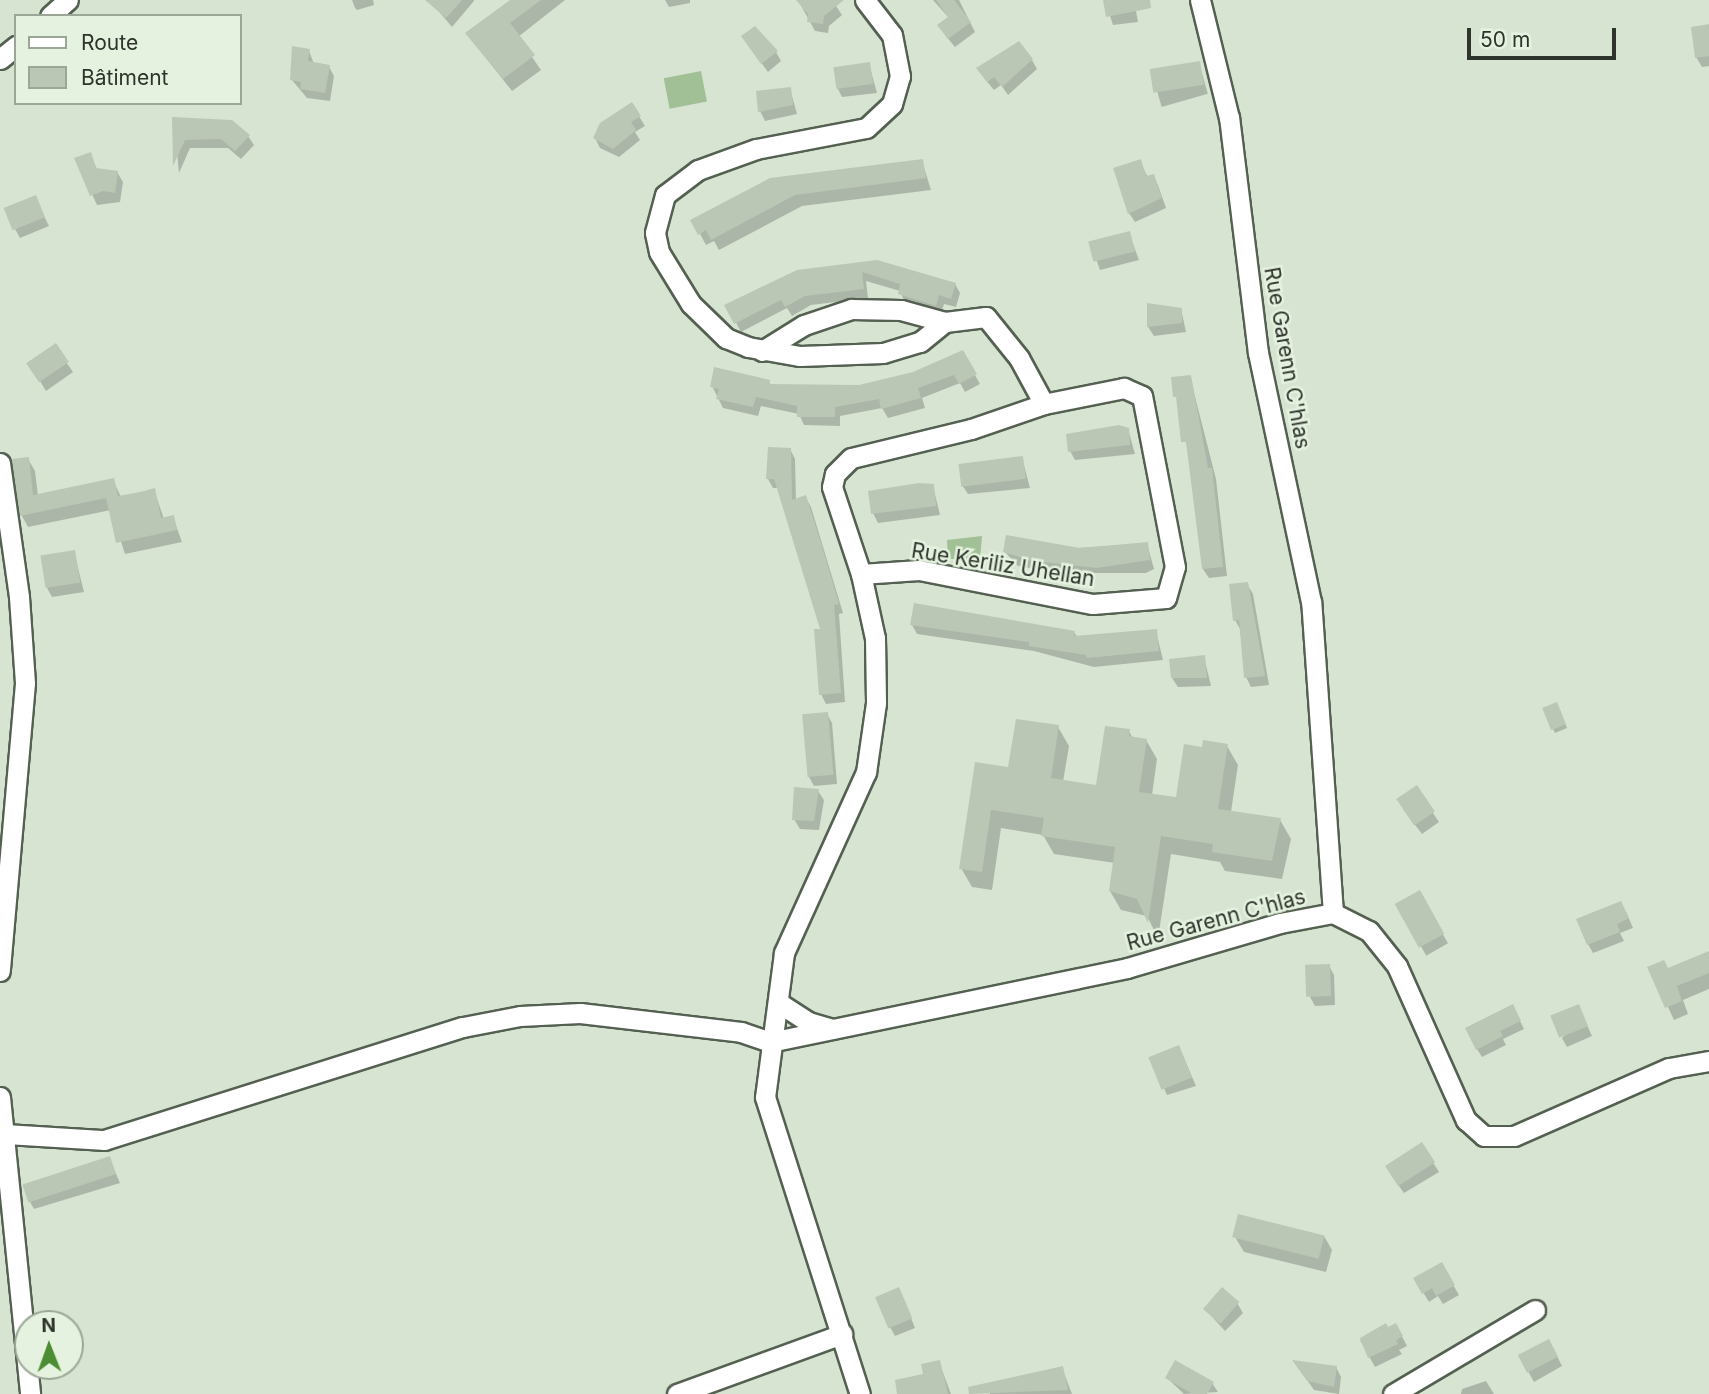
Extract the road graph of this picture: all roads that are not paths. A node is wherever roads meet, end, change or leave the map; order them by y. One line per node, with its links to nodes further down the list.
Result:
1 (68, 0): 4 (street)
2 (865, 0): 8 (street)
3 (1200, 0): 12 (street, Rue Garenn C'hlas)
4 (52, 14)
5 (14, 48): 6 (street)
6 (0, 59)
7 (945, 322): 8 (street); 8 (street); 9 (street)
8 (761, 351)
9 (1044, 404): 11 (street, Rue Keriliz Uhellan); 11 (street, Rue Keriliz Uhellan)
10 (0, 463): 13 (street)
11 (861, 574): 14 (street, Rue Keriliz Uhellan)
12 (1333, 913): 15 (street, Rue Garenn C'hlas); 17 (street)
13 (0, 971)
14 (779, 1003): 15 (street); 16 (street, Rue Keriliz Uhellan)
15 (833, 1029): 16 (street, Rue Garenn C'hlas)
16 (770, 1042): 19 (street); 21 (street)
17 (1709, 1061)
18 (0, 1097): 19 (street)
19 (5, 1135): 22 (street)
20 (1535, 1310): 25 (street)
21 (842, 1334): 23 (street); 24 (street)
22 (30, 1394)
23 (677, 1394)
24 (860, 1394)
25 (1393, 1394)

